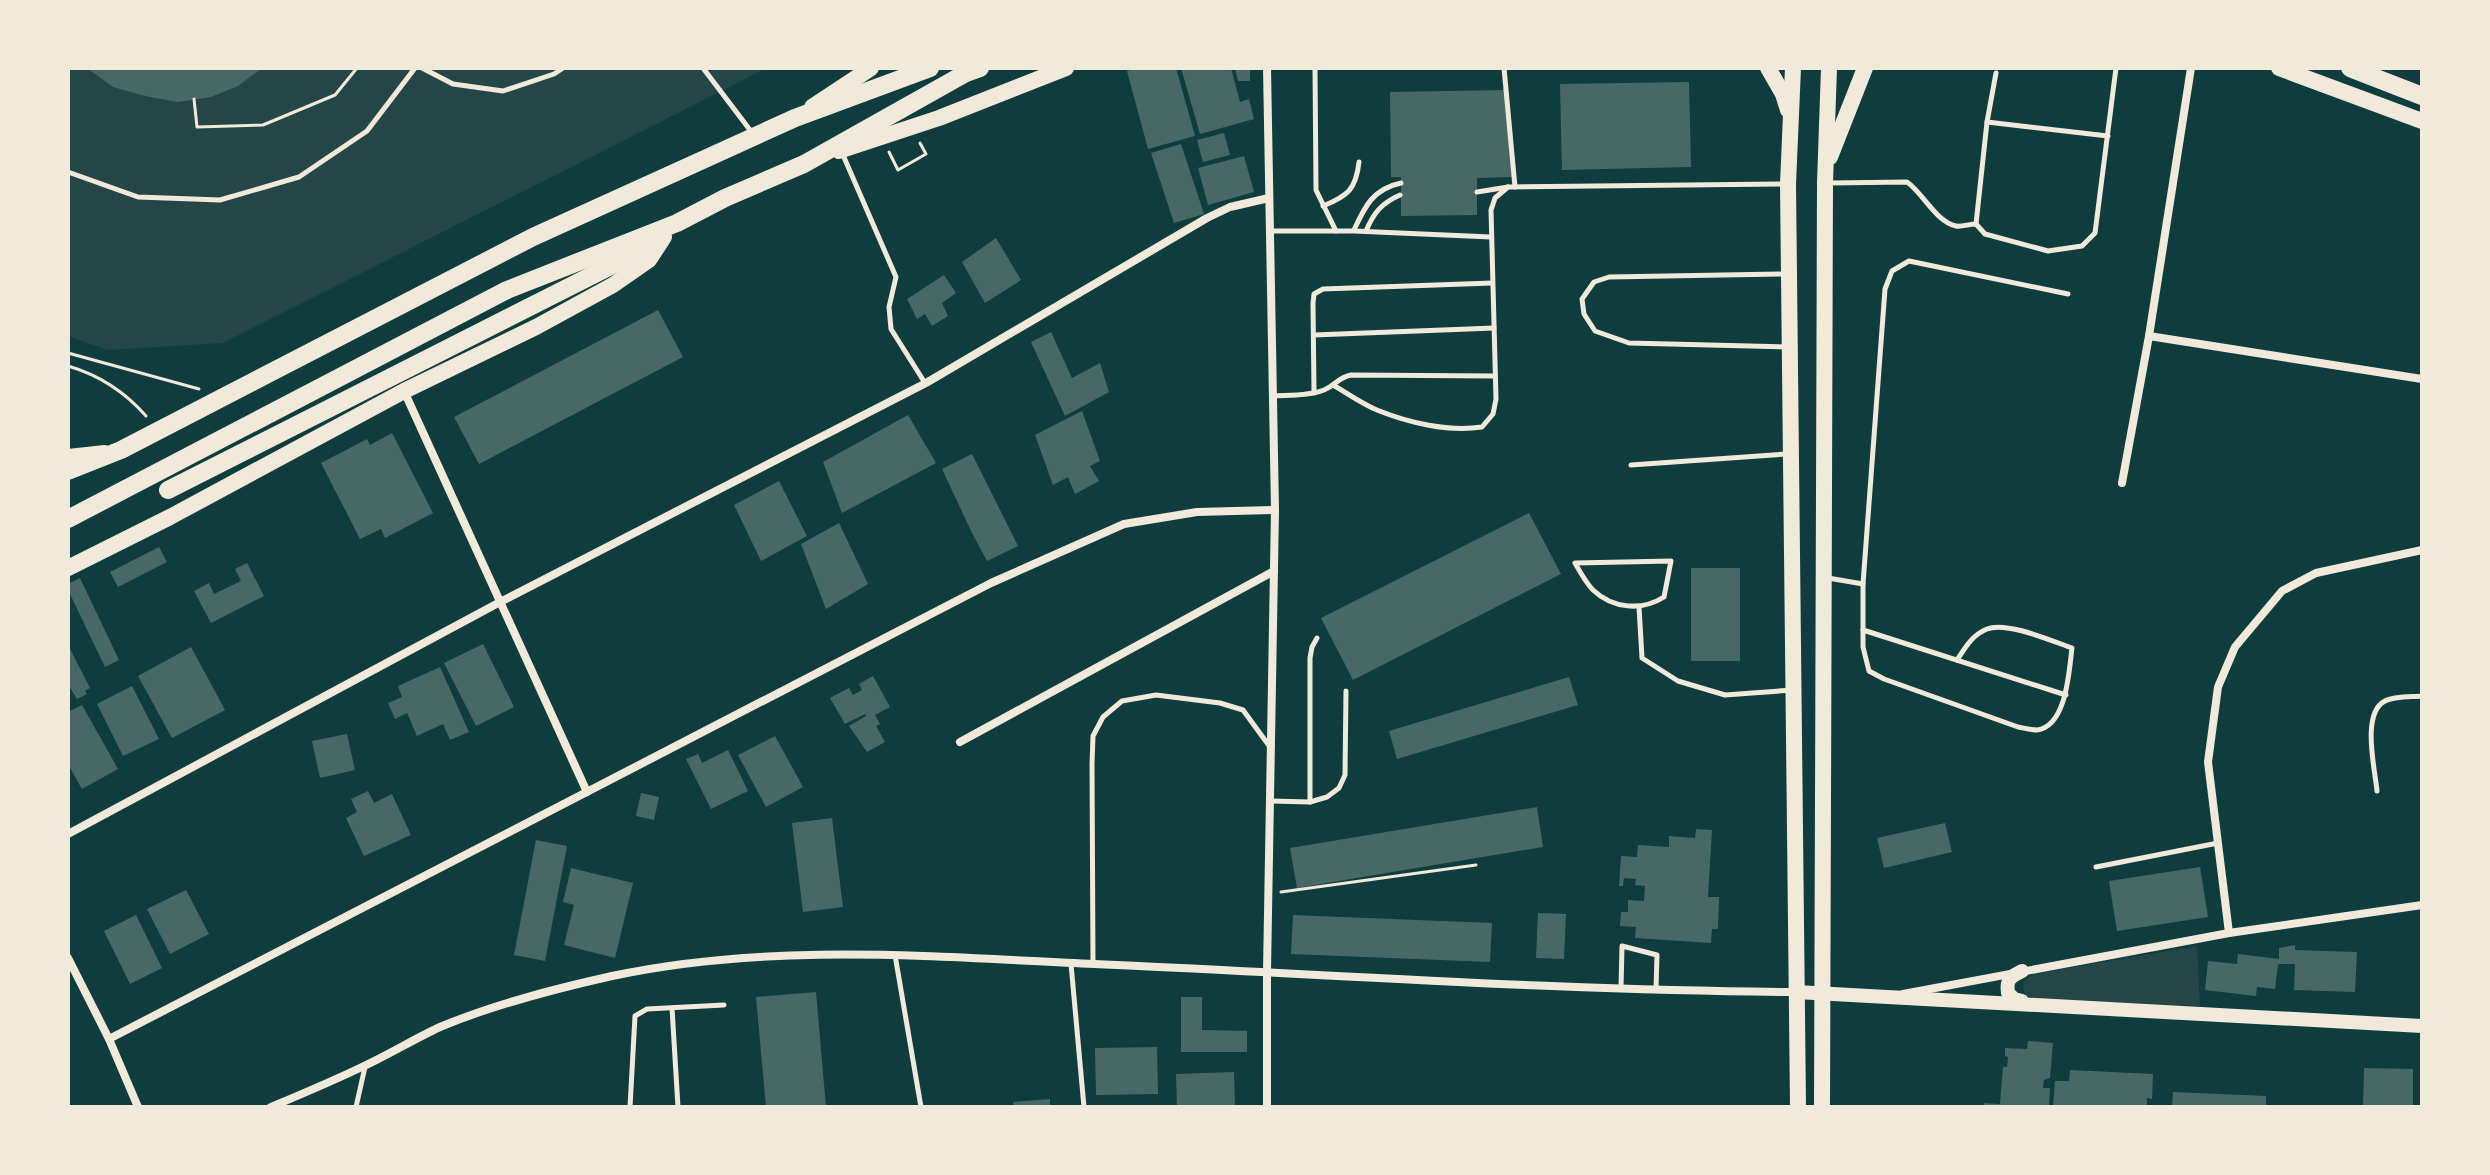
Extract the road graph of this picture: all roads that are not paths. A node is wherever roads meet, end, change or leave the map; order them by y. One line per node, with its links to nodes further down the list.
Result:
1 (415, 68): 31 (lane)
2 (422, 68): 3 (lane)
3 (563, 68)
4 (703, 68): 27 (lane)
5 (871, 68): 23 (main road)
6 (930, 68): 23 (highway)
7 (980, 68): 30 (highway)
8 (1066, 68): 28 (main road)
9 (1267, 68): 38 (street)
10 (1315, 68): 39 (lane)
11 (1504, 68): 35 (lane)
12 (1768, 68): 22 (main road)
13 (1793, 68): 22 (main road)
14 (1829, 68): 32 (main road)
15 (1865, 68): 32 (main road)
16 (2116, 68): 26 (lane)
17 (2191, 68): 53 (street)
18 (2279, 68): 24 (main road)
19 (2350, 68): 21 (highway)
20 (1996, 73): 25 (lane)
21 (2422, 96)
22 (1791, 117): 34 (main road)
23 (795, 118): 27 (highway)
24 (2422, 121)
25 (1987, 122): 26 (lane); 41 (lane)
26 (2108, 136): 41 (lane)
27 (755, 137): 62 (highway)
28 (841, 150): 30 (main road); 57 (lane)
29 (1359, 162): 39 (lane)
30 (804, 164): 40 (highway)
31 (68, 172)
32 (1825, 176): 41 (lane); 74 (main road)
33 (1401, 183): 44 (lane)
34 (1788, 184): 35 (lane); 48 (main road)
35 (1512, 187): 36 (lane); 46 (lane)
36 (1477, 192)
37 (1400, 195): 45 (lane)
38 (1269, 198): 42 (street); 57 (street)
39 (1323, 206): 43 (lane)
40 (677, 223): 47 (main road); 70 (highway)
41 (1976, 224)
42 (1270, 231): 43 (lane); 61 (street)
43 (1336, 231): 44 (lane)
44 (1354, 231): 45 (lane)
45 (1366, 231): 46 (lane)
46 (1491, 237): 49 (lane)
47 (660, 241): 59 (main road); 68 (highway)
48 (1789, 274): 54 (main road); 54 (lane)
49 (1492, 283): 51 (lane); 52 (lane)
50 (2068, 294): 75 (lane)
51 (1494, 328): 52 (lane); 55 (lane)
52 (1314, 335): 60 (lane)
53 (2149, 336): 56 (street); 67 (street)
54 (1789, 348): 63 (main road)
55 (1495, 376): 58 (lane); 58 (lane)
56 (2422, 379)
57 (926, 383): 76 (street)
58 (1333, 385): 60 (lane)
59 (404, 391): 72 (main road); 76 (street)
60 (1314, 393): 61 (lane)
61 (1273, 396): 69 (street)
62 (121, 450): 64 (main road); 66 (highway)
63 (1791, 453): 65 (lane); 81 (main road)
64 (68, 456)
65 (1631, 465)
66 (68, 471)
67 (2122, 483)
68 (168, 490)
69 (1275, 510): 73 (street); 88 (street)
70 (68, 519)
71 (2422, 550): 92 (street)
72 (68, 568)
73 (1274, 571): 85 (street); 86 (street)
74 (1823, 577): 75 (lane); 105 (main road)
75 (1863, 584): 78 (lane)
76 (502, 601): 88 (street); 91 (street)
77 (1639, 607): 77 (lane); 81 (lane)
78 (1863, 630): 80 (lane); 83 (lane)
79 (1317, 638): 90 (lane)
80 (1957, 660): 83 (lane); 83 (lane)
81 (1793, 690): 104 (main road)
82 (1346, 691): 90 (lane)
83 (2066, 695)
84 (2422, 696): 87 (lane)
85 (960, 742)
86 (1271, 748): 89 (street); 99 (lane)
87 (2377, 791)
88 (587, 792): 111 (street)
89 (1270, 801): 90 (lane); 100 (street)
90 (1310, 802)
91 (68, 834)
92 (2218, 843): 93 (lane); 95 (street)
93 (2096, 867)
94 (2422, 905): 95 (street)
95 (2229, 933): 101 (street)
96 (895, 954): 98 (street); 112 (street); 118 (lane)
97 (68, 958): 111 (street)
98 (1071, 963): 99 (street); 119 (lane)
99 (1093, 964): 100 (street)
100 (1267, 971): 102 (street); 120 (street)
101 (2022, 971): 106 (street); 108 (main road)
102 (1621, 989): 103 (street); 103 (lane)
103 (1656, 991): 104 (street)
104 (1796, 992): 105 (main road); 121 (main road)
105 (1822, 993): 106 (main road); 122 (main road)
106 (1883, 997): 108 (main road)
107 (724, 1005): 109 (lane)
108 (2034, 1005): 110 (main road)
109 (672, 1008): 116 (lane); 117 (lane)
110 (2422, 1026)
111 (109, 1039): 113 (street)
112 (365, 1066): 114 (street); 115 (lane)
113 (138, 1107)
114 (271, 1107)
115 (356, 1107)
116 (630, 1107)
117 (678, 1107)
118 (921, 1107)
119 (1084, 1107)
120 (1267, 1107)
121 (1798, 1107)
122 (1822, 1107)

